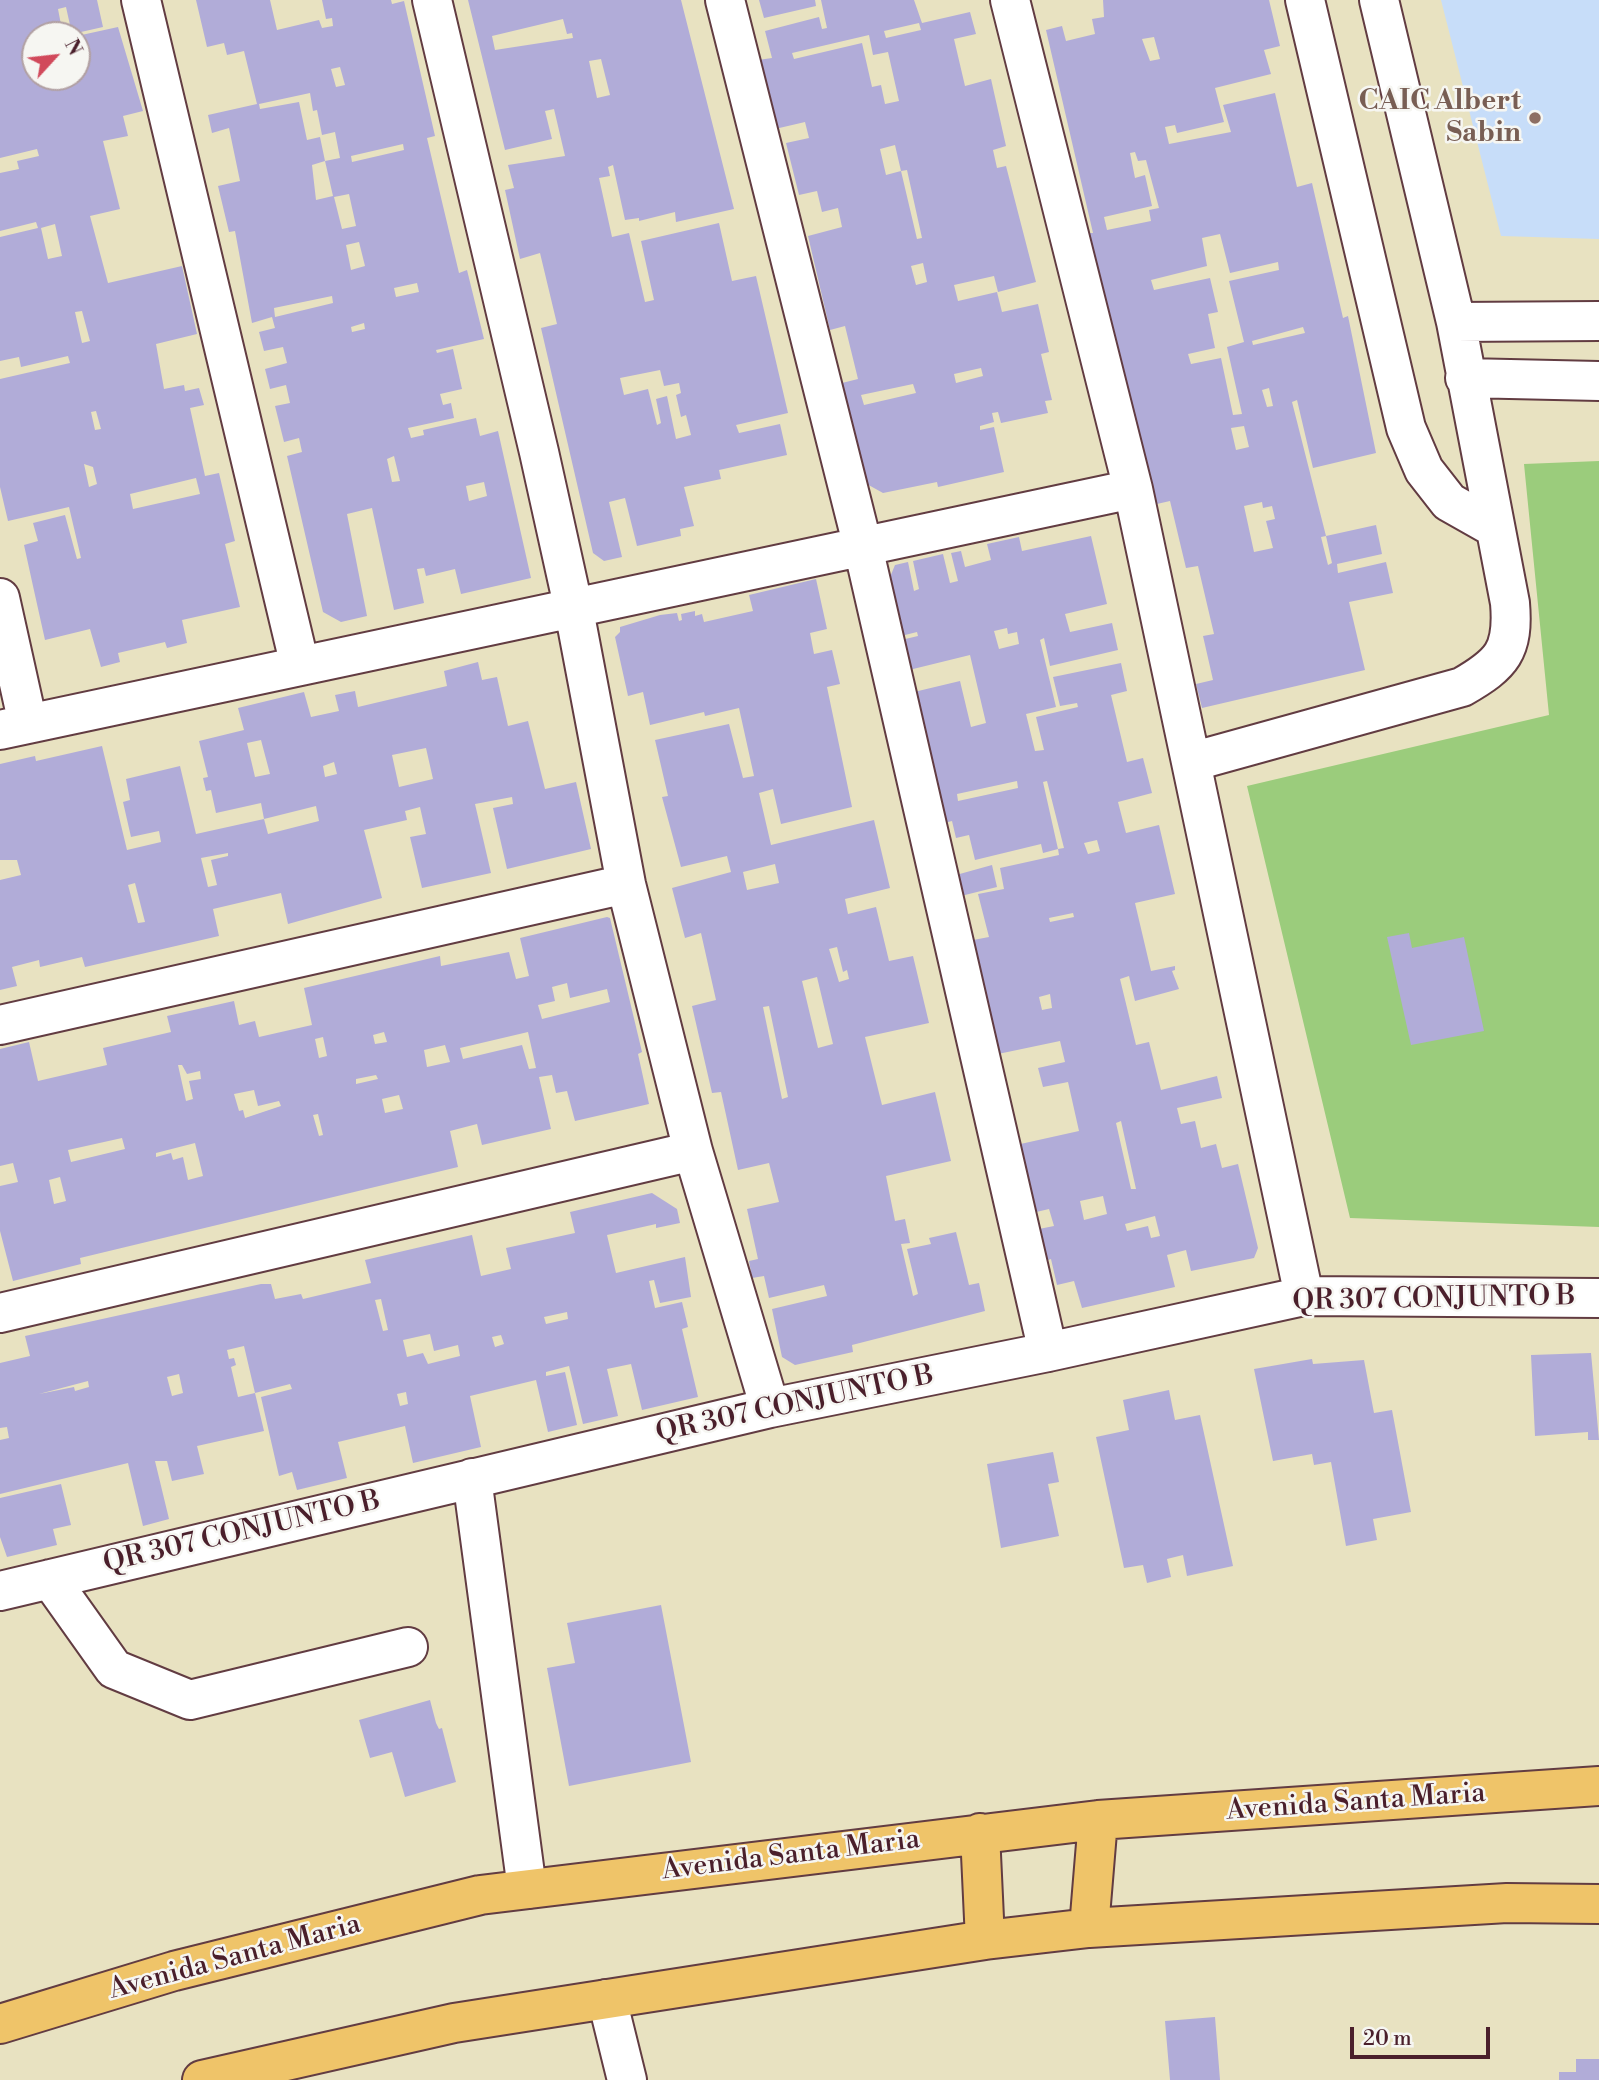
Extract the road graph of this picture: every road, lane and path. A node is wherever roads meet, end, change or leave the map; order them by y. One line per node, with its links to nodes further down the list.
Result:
1 (141, 0): 16 (street)
2 (432, 0): 15 (street)
3 (725, 0): 13 (street)
4 (1010, 0): 11 (street)
5 (1306, 0): 12 (street)
6 (1379, 0): 8 (street)
7 (1599, 321): 8 (street)
8 (1456, 322): 9 (street)
9 (1465, 379): 10 (street); 12 (street)
10 (1599, 381)
11 (1133, 489): 13 (street); 18 (street)
12 (1495, 528): 18 (street)
13 (863, 547): 15 (street); 25 (street)
14 (0, 598): 17 (street)
15 (574, 610): 16 (street); 19 (street)
16 (300, 666): 17 (street)
17 (14, 727)
18 (1191, 762): 22 (street)
19 (626, 884): 20 (street); 21 (street)
20 (0, 1025)
21 (693, 1151): 24 (street); 26 (street)
22 (1304, 1296): 23 (street, QR 307 CONJUNTO B); 25 (street, QR 307 CONJUNTO B)
23 (1599, 1298)
24 (0, 1313)
25 (1048, 1352): 26 (street, QR 307 CONJUNTO B)
26 (770, 1408): 27 (street, QR 307 CONJUNTO B)
27 (472, 1478): 28 (street, QR 307 CONJUNTO B); 34 (street)
28 (50, 1579): 29 (street, QR 307 CONJUNTO B); 30 (street)
29 (0, 1591)
30 (408, 1647)
31 (1599, 1786): 32 (main road, Avenida Santa Maria)
32 (1098, 1820): 33 (main road, Avenida Santa Maria); 36 (main road)
33 (980, 1833): 34 (main road, Avenida Santa Maria); 37 (main road)
34 (527, 1889): 39 (main road, Avenida Santa Maria)
35 (1599, 1903): 36 (main road)
36 (1089, 1928): 37 (main road)
37 (985, 1940): 38 (main road)
38 (607, 1999): 40 (main road); 41 (street)
39 (0, 2025)
40 (202, 2080)
41 (627, 2080)

